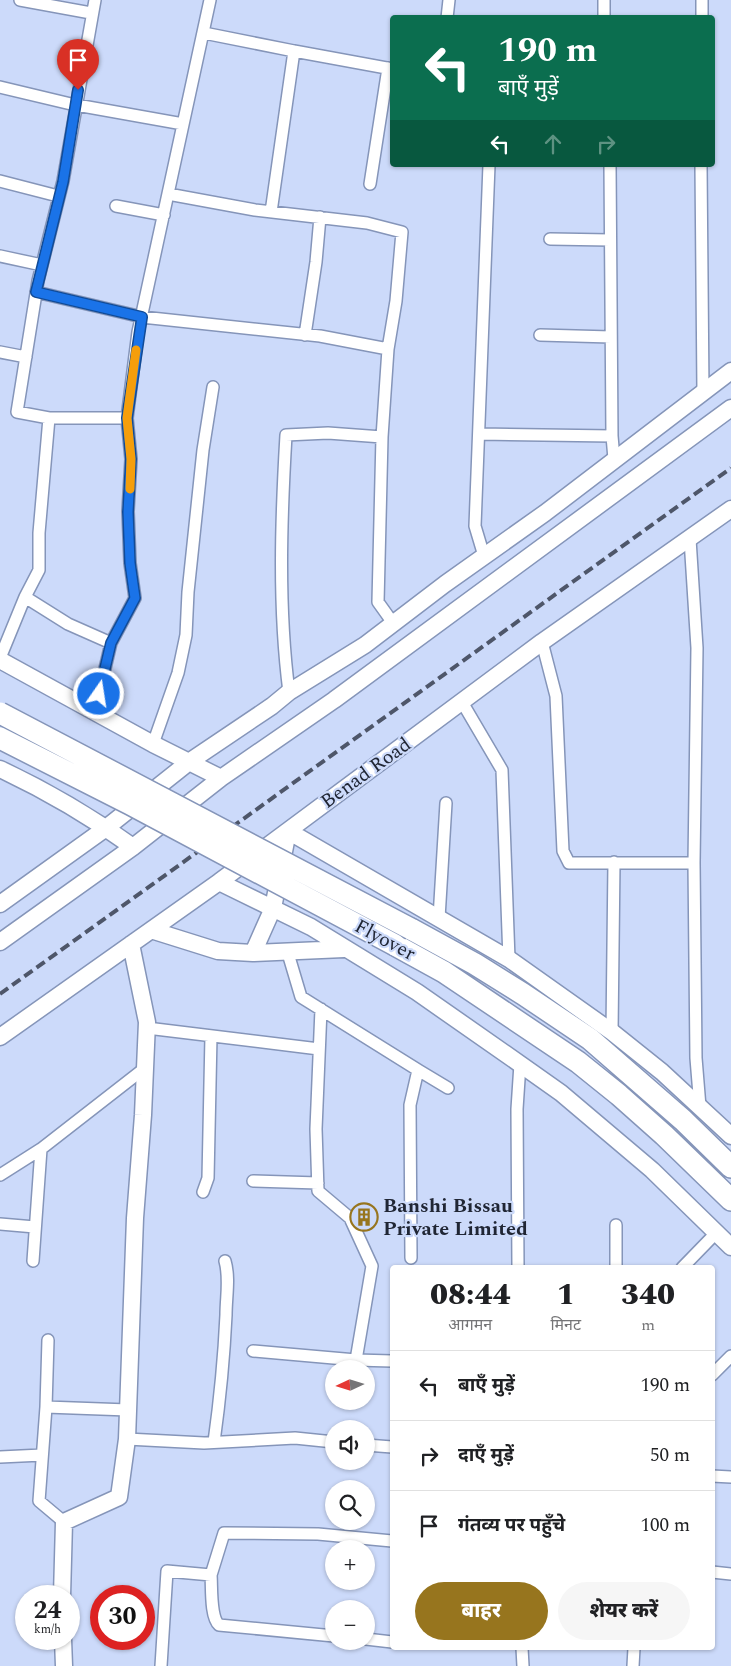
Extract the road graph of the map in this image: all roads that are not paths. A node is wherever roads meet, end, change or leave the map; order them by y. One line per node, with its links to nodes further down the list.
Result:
1 (20, 0): 7 (street)
2 (95, 0): 7 (street)
3 (210, 0): 11 (street)
4 (449, 0): 8 (street)
5 (604, 0): 9 (street)
6 (702, 0): 10 (street)
7 (92, 13): 15 (street)
8 (447, 15)
9 (604, 15)
10 (702, 15)
11 (204, 33): 12 (street); 16 (street)
12 (294, 50): 13 (street); 25 (street)
13 (390, 68): 21 (street)
14 (0, 87): 15 (street)
15 (76, 105): 16 (street); 23 (street)
16 (183, 124): 22 (street)
17 (489, 167): 46 (street)
18 (610, 167): 29 (street)
19 (701, 167): 42 (street)
20 (0, 181): 23 (street)
21 (370, 184)
22 (168, 194): 25 (street); 26 (street)
23 (58, 196): 31 (street)
24 (116, 206): 26 (street)
25 (271, 212): 27 (street)
26 (164, 215): 33 (street)
27 (320, 217): 34 (street); 37 (street)
28 (550, 239): 29 (street)
29 (610, 240): 36 (street)
30 (0, 256): 31 (street)
31 (42, 265): 32 (street)
32 (36, 292): 33 (street); 39 (street)
33 (142, 317): 34 (street); 45 (street)
34 (305, 334): 37 (street)
35 (540, 335): 36 (street)
36 (610, 336): 47 (street)
37 (388, 349): 48 (street)
38 (0, 352): 39 (street)
39 (26, 357): 44 (street)
40 (731, 371): 42 (main road)
41 (213, 387): 63 (street)
42 (703, 392): 49 (main road)
43 (731, 408): 66 (main road)
44 (49, 418): 45 (street); 53 (street)
45 (127, 418): 56 (street)
46 (480, 434): 47 (street); 52 (street)
47 (612, 436): 49 (street)
48 (382, 437): 54 (street); 58 (street)
49 (614, 460): 52 (main road)
50 (731, 509): 51 (main road, Benad Road)
51 (690, 539): 55 (main road, Benad Road); 72 (street)
52 (484, 556): 54 (main road)
53 (24, 597): 56 (street); 57 (street)
54 (393, 623): 58 (main road)
55 (542, 642): 59 (main road, Benad Road); 71 (street)
56 (111, 643): 60 (street)
57 (0, 659): 60 (main road)
58 (289, 692): 64 (main road)
59 (462, 702): 69 (main road, Benad Road); 83 (street)
60 (95, 711): 63 (main road)
61 (0, 713): 97 (highway, Flyover, bridge)
62 (0, 738): 102 (highway, Flyover, bridge)
63 (153, 744): 64 (main road)
64 (189, 762): 66 (main road); 68 (main road)
65 (0, 769): 68 (main road)
66 (221, 778): 70 (main road)
67 (446, 803): 76 (street)
68 (106, 828): 70 (main road); 74 (main road)
69 (288, 831): 73 (main road, Benad Road); 75 (main road); 76 (main road)
70 (133, 847): 78 (main road)
71 (614, 862): 72 (street); 86 (street)
72 (694, 863): 94 (street)
73 (219, 882): 75 (main road); 77 (main road, Benad Road)
74 (0, 904)
75 (273, 908): 80 (main road); 82 (main road)
76 (439, 918): 83 (main road)
77 (151, 930): 79 (main road, Benad Road); 82 (main road)
78 (0, 942)
79 (131, 944): 85 (main road); 88 (main road, Benad Road)
80 (344, 949): 81 (main road); 90 (main road)
81 (287, 950): 82 (main road); 84 (street)
82 (253, 953)
83 (509, 959): 86 (main road)
84 (321, 1009): 89 (street); 92 (street)
85 (147, 1028): 87 (street); 91 (main road)
86 (612, 1032): 94 (main road)
87 (211, 1036): 89 (street); 101 (street)
88 (0, 1038)
89 (320, 1049): 100 (street)
90 (520, 1064): 106 (main road); 111 (street)
91 (145, 1068): 96 (street); 122 (main road)
92 (418, 1070): 93 (street); 108 (street)
93 (448, 1088)
94 (700, 1107): 95 (main road)
95 (731, 1136)
96 (41, 1148): 98 (street); 105 (street)
97 (731, 1167)
98 (0, 1175)
99 (253, 1182): 100 (street)
100 (318, 1183): 117 (street)
101 (202, 1192)
102 (731, 1200)
103 (0, 1224): 105 (street)
104 (616, 1225): 112 (street)
105 (35, 1227): 109 (street)
106 (716, 1233): 107 (main road); 113 (street)
107 (731, 1247)
108 (411, 1258)
109 (33, 1261)
110 (225, 1261): 125 (street)
111 (518, 1265)
112 (616, 1265)
113 (685, 1265)
114 (48, 1340): 121 (street)
115 (253, 1351): 117 (street)
116 (731, 1356): 120 (street)
117 (356, 1360)
118 (375, 1361): 119 (street)
119 (390, 1361)
120 (715, 1372)
121 (46, 1407): 122 (street); 128 (street)
122 (128, 1410): 123 (main road)
123 (127, 1439): 125 (street); 132 (main road)
124 (325, 1441): 125 (street)
125 (214, 1442)
126 (375, 1446): 127 (street)
127 (390, 1447)
128 (42, 1455): 129 (street); 132 (street)
129 (0, 1458)
130 (715, 1476): 131 (street)
131 (731, 1477)
132 (64, 1522): 137 (main road)
133 (390, 1541): 136 (street)
134 (715, 1572): 135 (street)
135 (731, 1574)
136 (211, 1575): 138 (street); 145 (street)
137 (62, 1585)
138 (325, 1635)
139 (375, 1640): 140 (street)
140 (390, 1642)
141 (63, 1650): 144 (main road)
142 (522, 1650): 146 (street)
143 (634, 1650): 147 (street)
144 (64, 1666)
145 (161, 1666)
146 (523, 1666)
147 (633, 1666)

